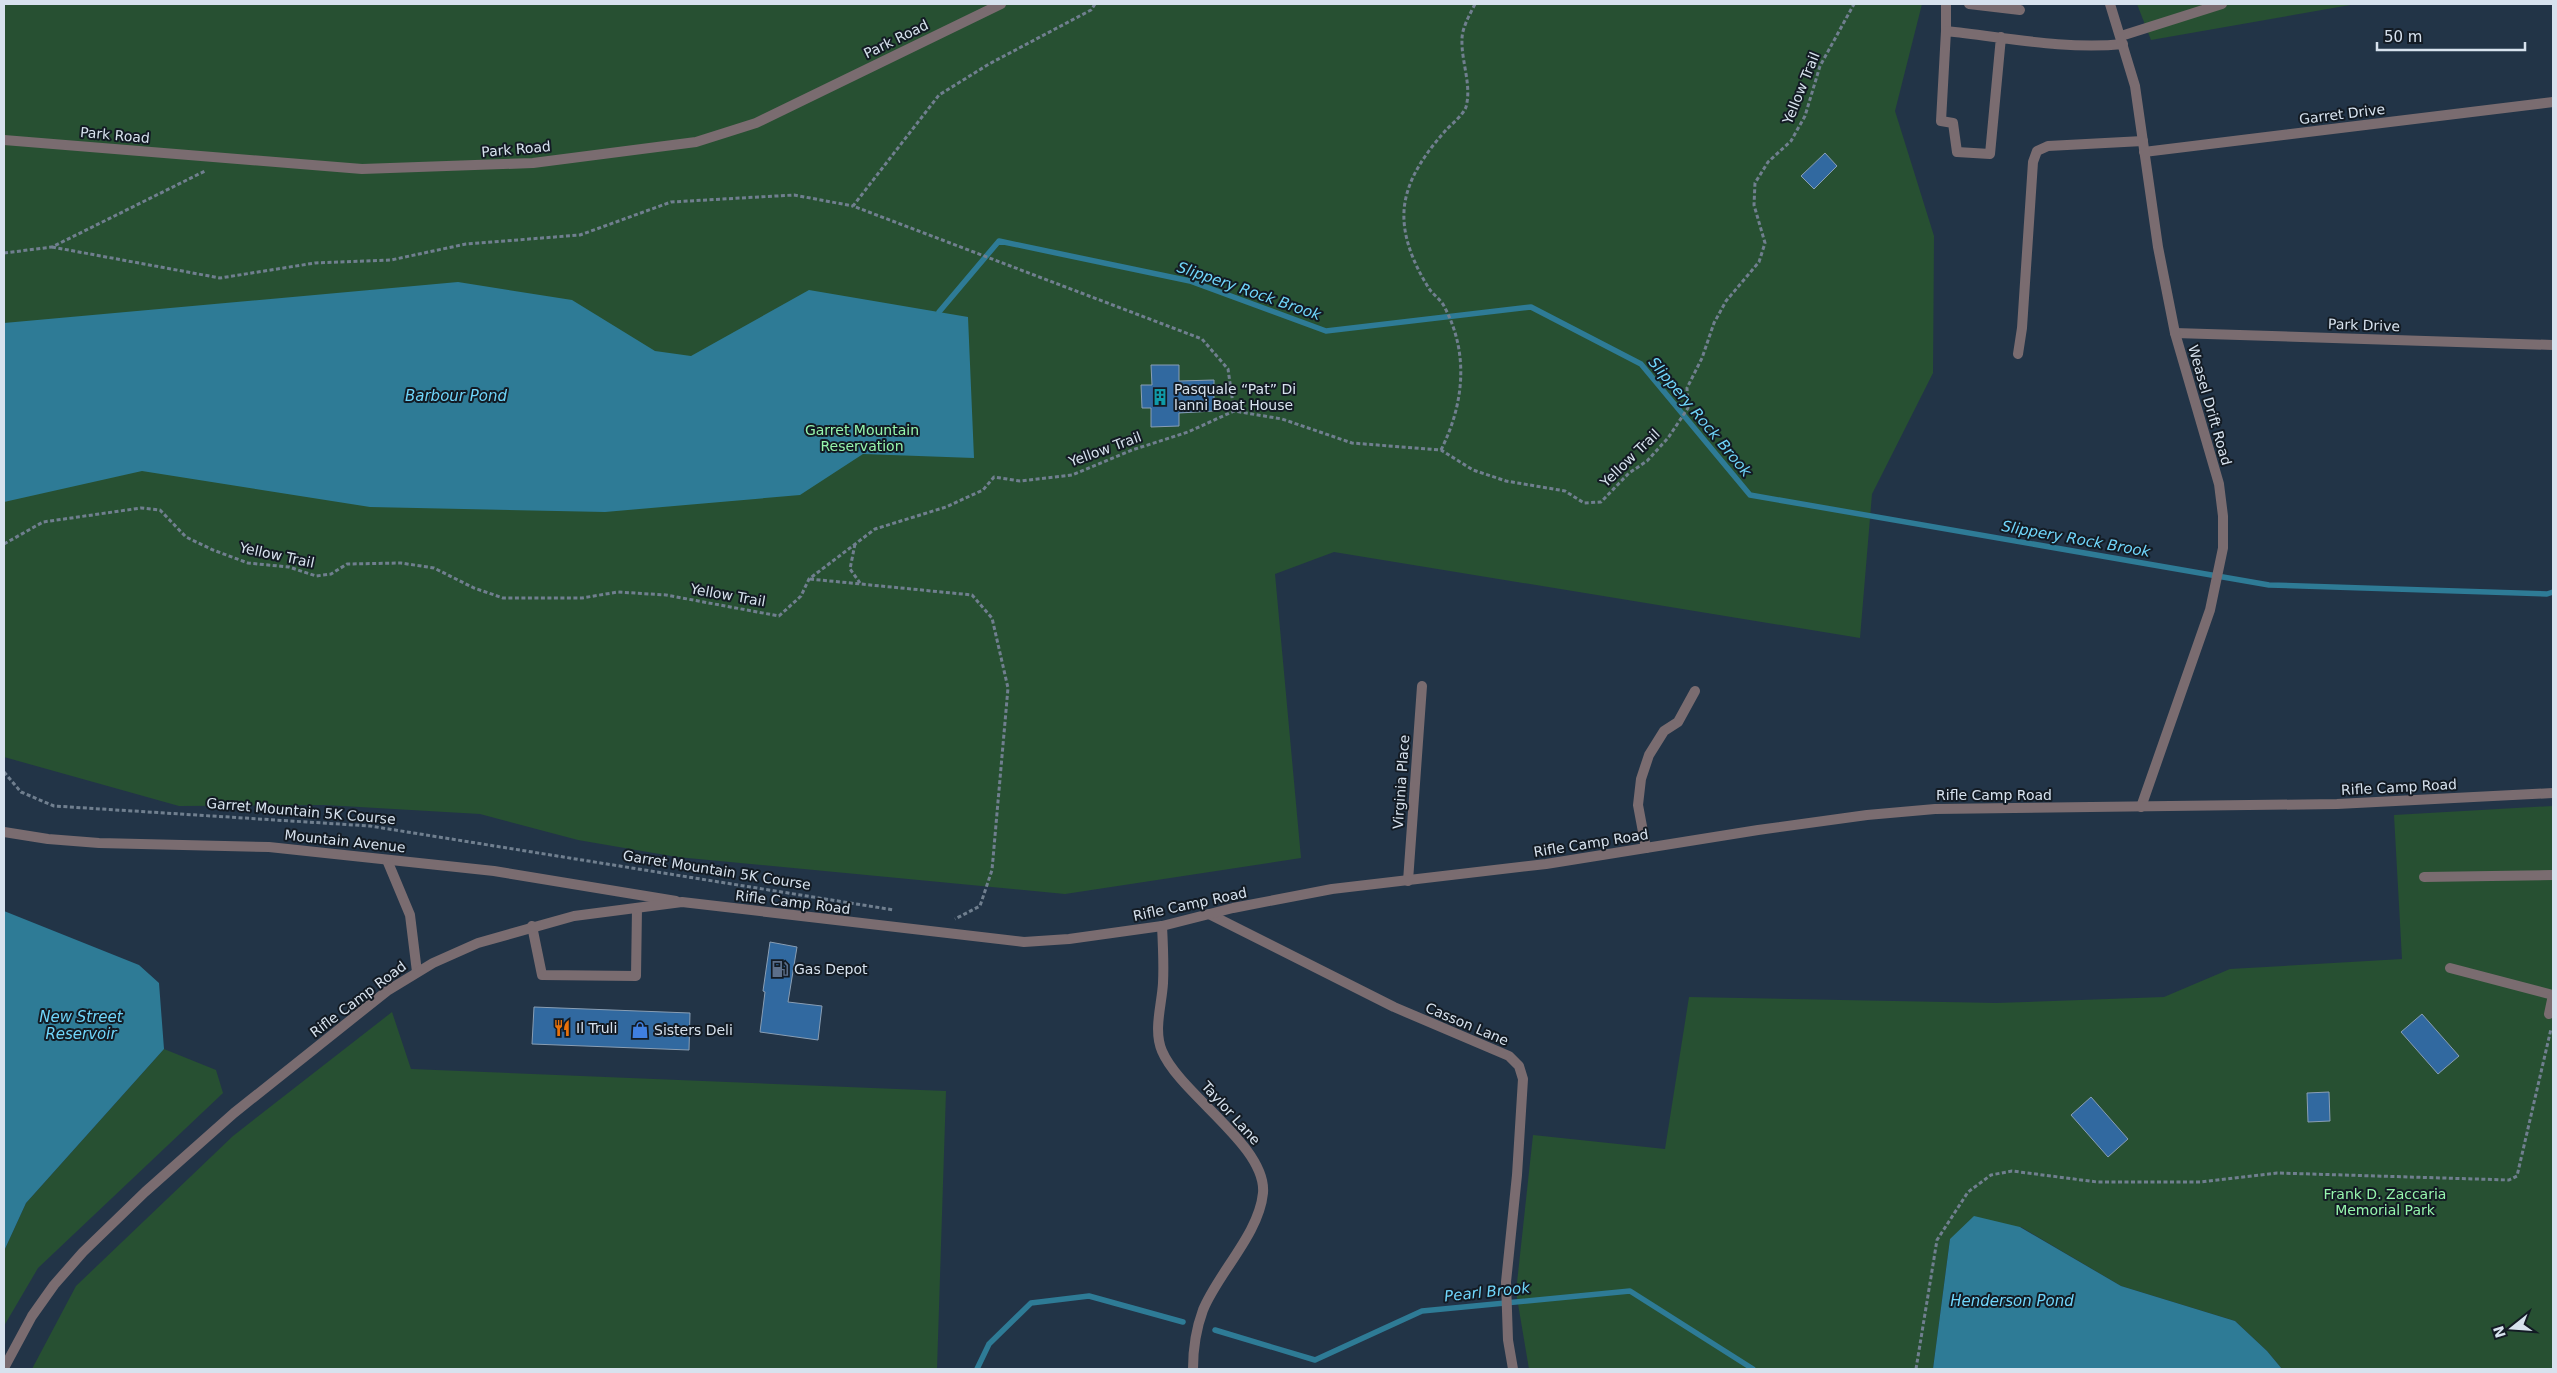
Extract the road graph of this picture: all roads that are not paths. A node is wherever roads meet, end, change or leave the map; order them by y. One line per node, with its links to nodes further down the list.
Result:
1 (1001, 4): 11 (street, Park Road)
2 (1946, 4): 7 (street)
3 (1969, 4): 6 (street)
4 (2110, 4): 9 (street, Weasel Drift Road)
5 (2222, 4): 9 (street)
6 (2020, 10)
7 (1946, 31): 8 (street); 8 (street)
8 (2001, 37): 9 (street)
9 (2122, 40): 12 (street, Weasel Drift Road)
10 (2548, 103): 12 (street, Garret Drive)
11 (4, 140)
12 (2144, 146): 13 (street, Weasel Drift Road); 15 (street, Garret Drive)
13 (2175, 332): 14 (street, Park Drive); 19 (street, Weasel Drift Road)
14 (2553, 345)
15 (2018, 354)
16 (1422, 686): 25 (street, Virginia Place)
17 (1696, 691): 21 (street)
18 (2553, 793): 19 (street, Rifle Camp Road)
19 (2141, 807): 21 (street, Rifle Camp Road)
20 (4, 832): 22 (street, Mountain Avenue)
21 (1646, 848): 25 (street, Rifle Camp Road)
22 (387, 860): 26 (street, Mountain Avenue); 32 (street)
23 (2553, 875): 24 (street)
24 (2424, 877)
25 (1408, 880): 28 (street, Rifle Camp Road)
26 (682, 902): 27 (street, Rifle Camp Road); 30 (street, Rifle Camp Road)
27 (637, 908): 29 (street, Rifle Camp Road); 29 (street)
28 (1209, 914): 30 (street, Rifle Camp Road); 37 (street, Casson Lane)
29 (532, 926): 32 (street, Rifle Camp Road)
30 (1162, 926): 36 (street, Taylor Lane)
31 (2450, 968): 33 (street)
32 (417, 972): 35 (street, Rifle Camp Road)
33 (2553, 995): 34 (street)
34 (2551, 1017)
35 (4, 1368)
36 (1193, 1369)
37 (1513, 1369)

